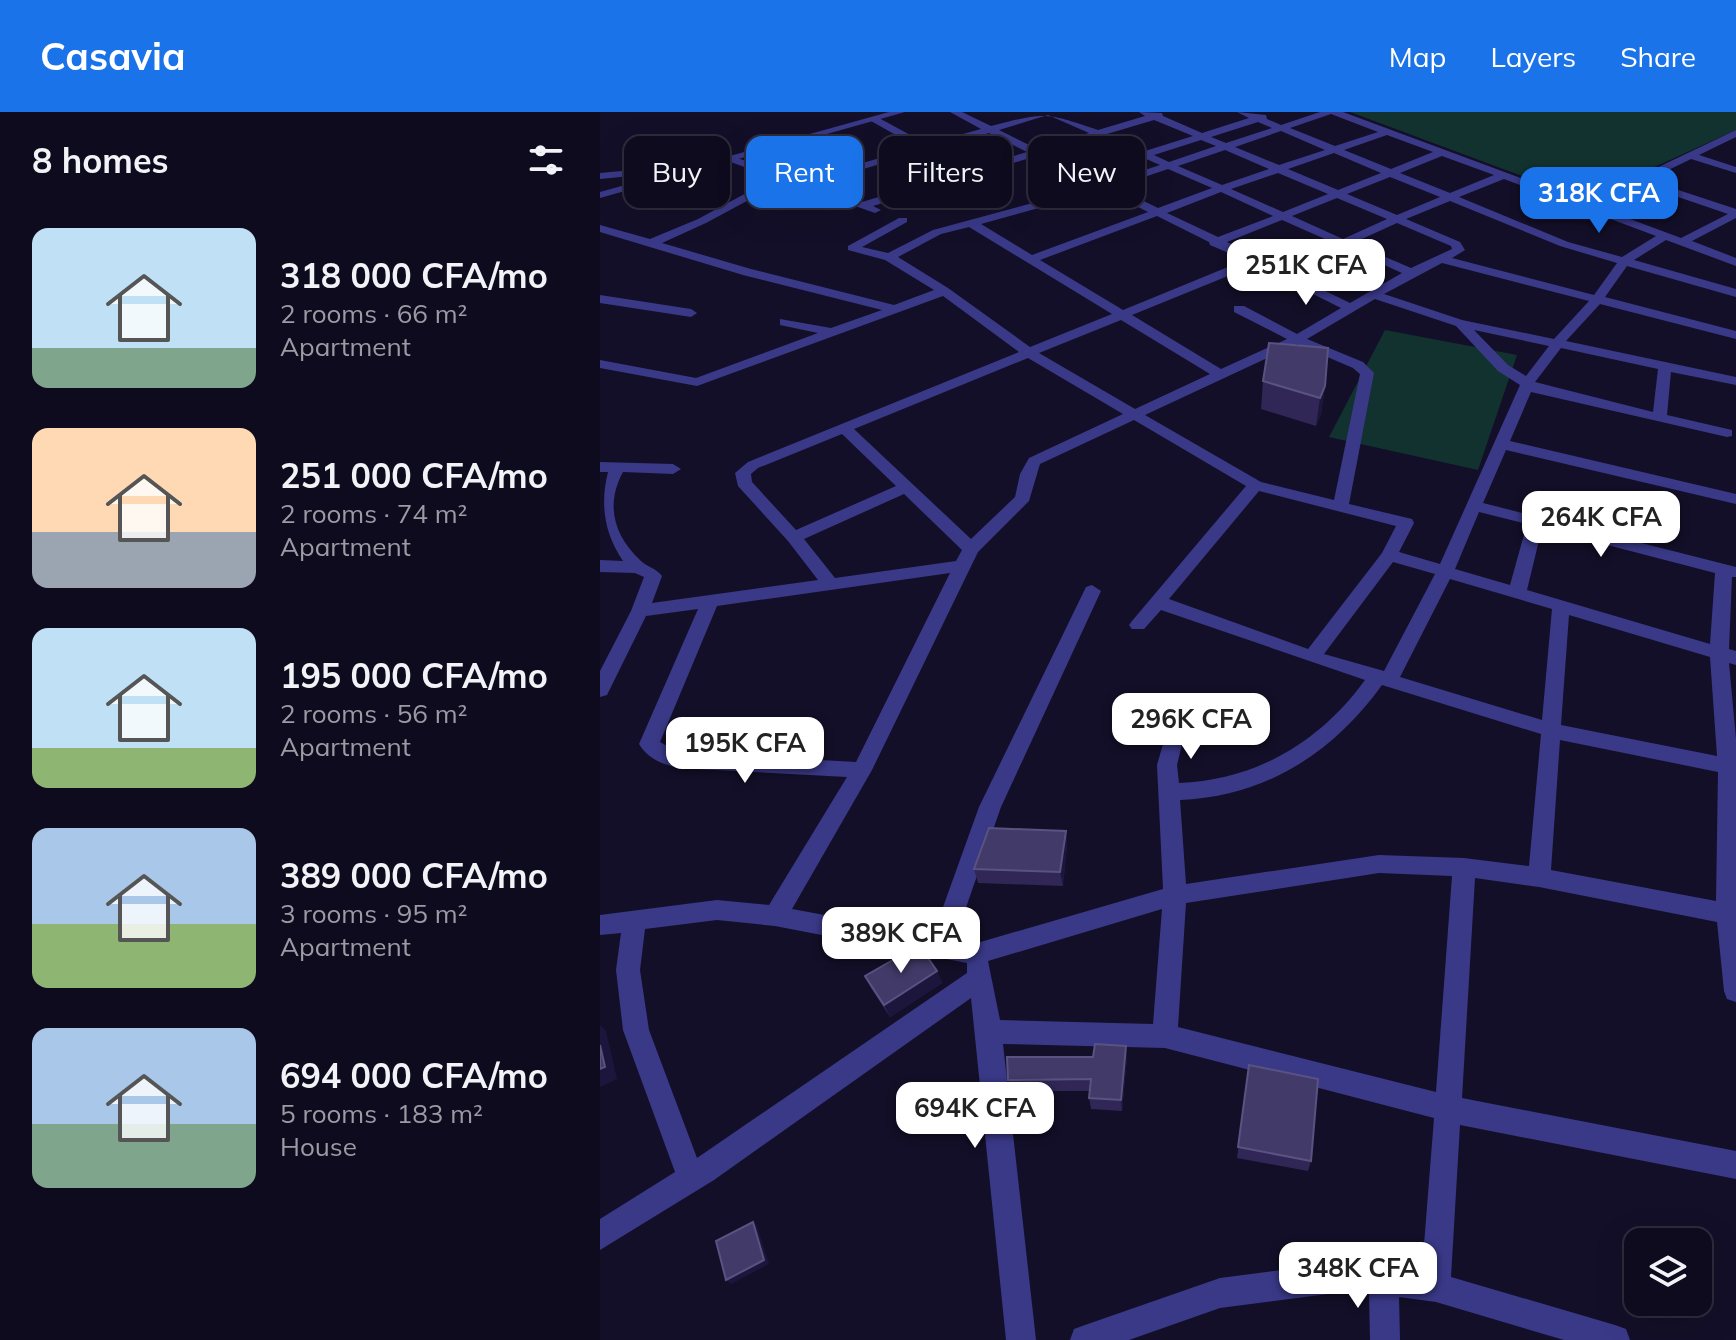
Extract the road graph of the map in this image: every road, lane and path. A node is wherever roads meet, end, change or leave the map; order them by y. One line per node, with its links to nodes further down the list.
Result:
1 (900, 112): 10 (street)
2 (955, 112): 12 (street)
3 (1049, 112): 12 (street); 15 (street)
4 (1170, 112): 8 (street)
5 (1242, 112): 9 (street)
6 (1278, 112): 9 (street)
7 (1331, 112): 11 (street); 13 (street)
8 (1149, 114): 15 (street); 20 (street)
9 (1258, 118): 11 (street); 20 (street)
10 (874, 119): 16 (street); 28 (street)
11 (1282, 128): 21 (street); 23 (street)
12 (991, 129): 17 (street); 22 (street)
13 (1387, 132): 23 (street); 24 (street)
14 (1736, 133): 27 (street)
15 (1096, 134): 18 (street); 19 (street)
16 (904, 136)
17 (967, 136)
18 (1089, 136)
19 (1101, 136)
20 (1202, 137): 21 (street); 25 (street)
21 (1225, 147): 30 (street); 31 (street)
22 (1028, 148)
23 (1336, 149): 31 (street); 33 (street)
24 (1443, 152): 33 (street); 36 (street)
25 (1145, 155)
26 (1145, 155): 30 (street)
27 (1690, 155): 32 (street); 38 (street)
28 (732, 159): 29 (street)
29 (746, 164)
30 (1168, 166): 35 (street); 40 (street)
31 (1278, 169): 40 (street); 41 (street)
32 (1736, 170)
33 (1393, 171): 41 (street); 44 (street)
34 (624, 174): 37 (street)
35 (1145, 174)
36 (1504, 175): 44 (street); 47 (street)
37 (600, 176)
38 (1639, 180): 47 (street); 51 (street)
39 (624, 189): 42 (street)
40 (1220, 189): 50 (street); 52 (street)
41 (1335, 193): 52 (street); 53 (street)
42 (600, 195)
43 (746, 197): 60 (street)
44 (1453, 197): 53 (street); 66 (street)
45 (879, 200): 46 (street)
46 (863, 205): 54 (street)
47 (1586, 206): 58 (street)
48 (1145, 207): 50 (street)
49 (1029, 208): 55 (street)
50 (1157, 214): 61 (street); 65 (street)
51 (1736, 214): 59 (street)
52 (1280, 215): 61 (street); 62 (street)
53 (1396, 219): 62 (street); 64 (street)
54 (903, 220): 57 (street); 63 (street)
55 (973, 224): 57 (street); 65 (street)
56 (600, 228): 60 (street)
57 (937, 232): 63 (street)
58 (1665, 236): 59 (street); 66 (street)
59 (1682, 242): 68 (street)
60 (652, 243): 77 (street)
61 (1214, 243): 67 (street)
62 (1342, 244): 69 (street); 70 (street)
63 (889, 257): 71 (street)
64 (1441, 259): 70 (street); 74 (street)
65 (1029, 260): 80 (street)
66 (1624, 261): 72 (street); 74 (street)
67 (1252, 262): 69 (street); 80 (street)
68 (1736, 262)
69 (1278, 273): 76 (street)
70 (1411, 273): 73 (street)
71 (944, 291): 77 (street); 87 (street)
72 (1736, 293)
73 (1374, 295): 76 (street); 82 (street)
74 (1598, 298): 84 (street); 86 (street)
75 (600, 299): 79 (street)
76 (1351, 308): 85 (street)
77 (895, 309): 83 (street)
78 (1239, 309): 85 (street)
79 (691, 313)
80 (1122, 314): 87 (street); 90 (street)
81 (785, 322): 83 (street)
82 (1459, 323): 86 (street); 92 (street)
83 (831, 332): 88 (street)
84 (1736, 335)
85 (1297, 339): 90 (street); 103 (street)
86 (1557, 344): 89 (street); 92 (street)
87 (1029, 353): 93 (street); 95 (street)
88 (600, 364)
89 (1665, 366): 91 (street); 94 (street)
90 (1221, 375): 93 (street)
91 (1736, 381)
92 (1527, 384): 94 (street); 97 (street)
93 (1133, 415): 100 (street); 108 (street)
94 (1660, 416): 96 (street)
95 (844, 428): 101 (street); 106 (street)
96 (1727, 433)
97 (1501, 444): 102 (street); 104 (street)
98 (609, 467): 99 (street); 110 (street)
99 (673, 469)
100 (1255, 485): 103 (street); 117 (street)
101 (907, 487): 106 (street); 108 (street)
102 (1736, 499)
103 (1341, 504): 107 (street)
104 (1476, 506): 105 (street); 112 (street)
105 (1536, 521): 111 (street); 115 (street)
106 (794, 537): 113 (street)
107 (1389, 555): 112 (street); 122 (street)
108 (967, 558): 113 (street); 128 (street)
109 (600, 566): 110 (street)
110 (636, 567): 119 (street)
111 (1730, 571): 121 (street)
112 (1445, 572): 115 (street); 123 (street)
113 (829, 583): 116 (street)
114 (1092, 591): 137 (street)
115 (1517, 593): 118 (street)
116 (710, 602): 119 (street); 128 (street)
117 (1158, 602): 120 (street); 122 (street)
118 (1561, 606): 121 (street); 126 (street)
119 (640, 611): 124 (street)
120 (1138, 625)
121 (1728, 656): 127 (street)
122 (1312, 657): 123 (street)
123 (1383, 677): 126 (street); 129 (street)
124 (600, 690)
125 (1176, 728): 129 (street)
126 (1551, 730): 127 (street); 131 (street)
127 (1732, 767): 133 (street)
128 (862, 770): 134 (street)
129 (1169, 792): 132 (street)
130 (1464, 867): 131 (street); 132 (street); 142 (street)
131 (1539, 877): 133 (street)
132 (1175, 895): 138 (street); 141 (street)
133 (1732, 913): 139 (street)
134 (775, 916): 135 (street); 137 (street)
135 (635, 920): 136 (street); 144 (street)
136 (600, 925)
137 (940, 948): 138 (street)
138 (978, 966): 140 (street); 144 (street)
139 (1736, 991)
140 (989, 1032): 141 (street); 148 (street)
141 (1165, 1036): 142 (street)
142 (1449, 1109): 143 (street); 147 (street)
143 (1736, 1165)
144 (691, 1178): 145 (street)
145 (600, 1236)
146 (1384, 1278): 147 (street); 149 (street); 150 (street)
147 (1436, 1287): 151 (street)
148 (1021, 1340)
149 (1085, 1340)
150 (1385, 1340)
151 (1615, 1340)

